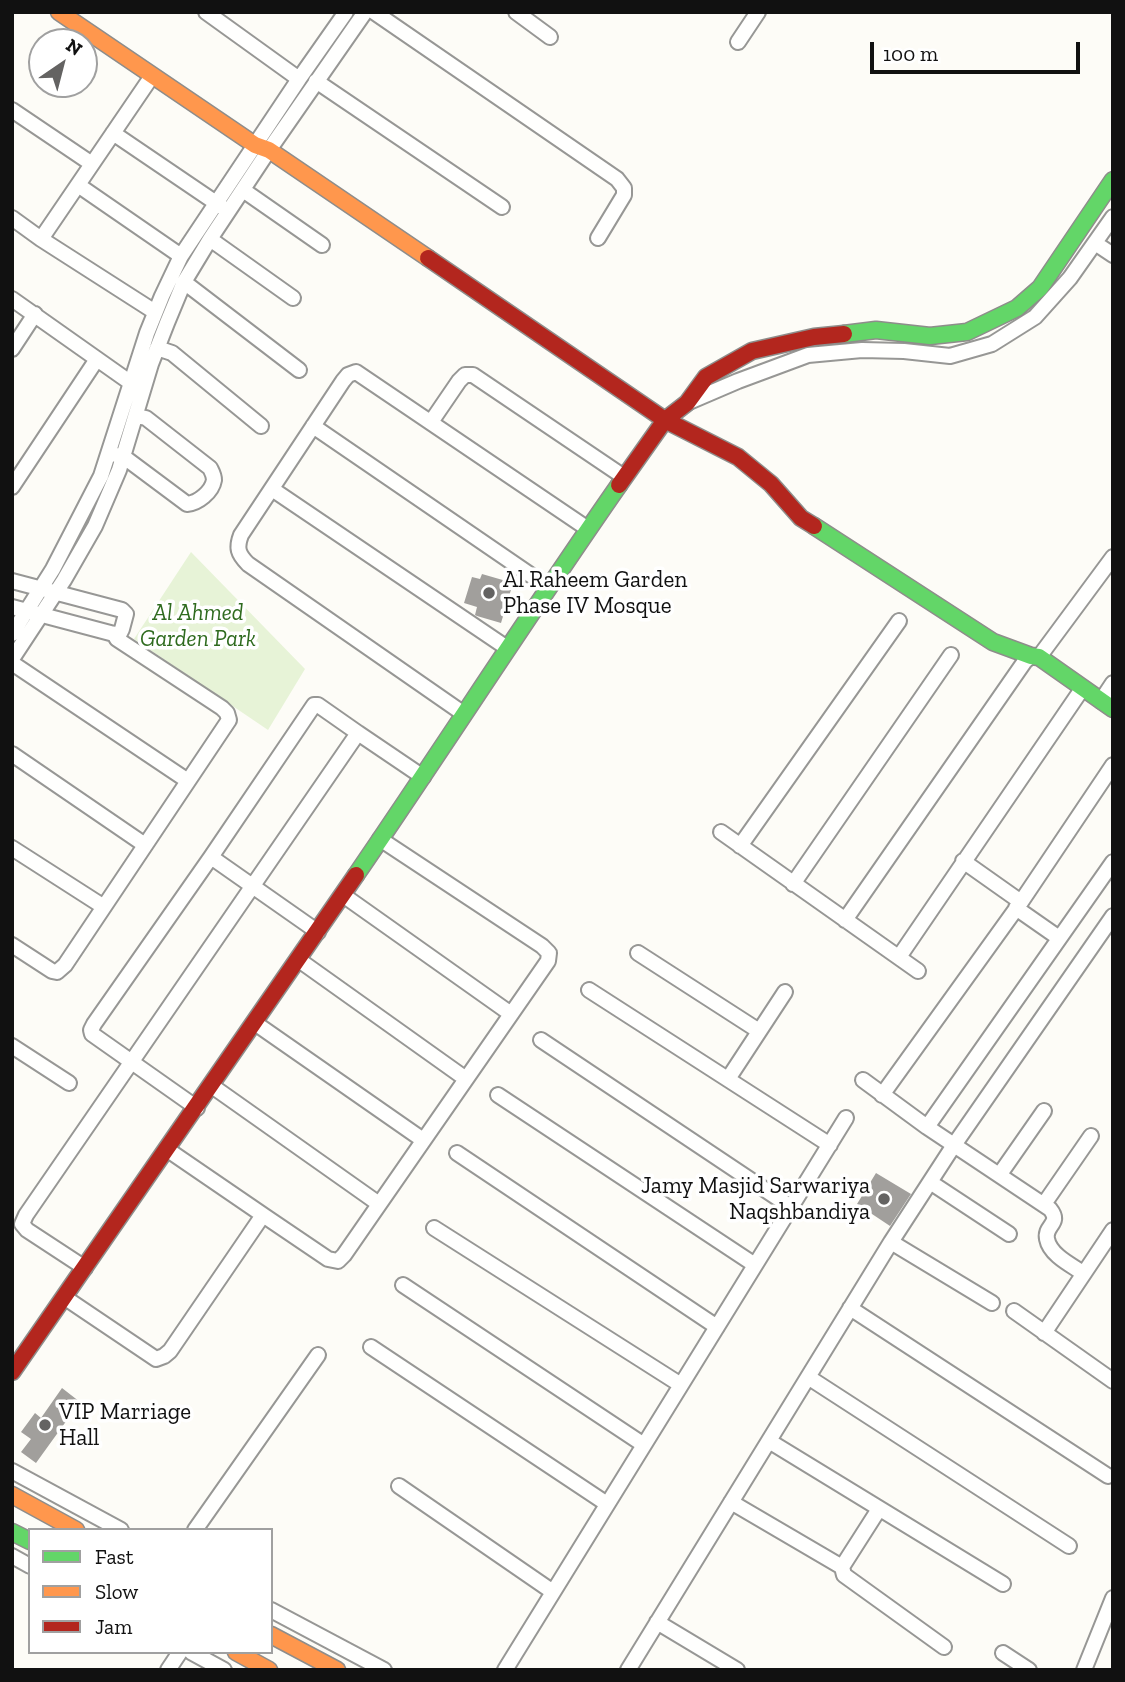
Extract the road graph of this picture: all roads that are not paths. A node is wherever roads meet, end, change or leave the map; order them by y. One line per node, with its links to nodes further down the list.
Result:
1 (59, 12): 10 (main road)
2 (206, 12): 11 (street)
3 (365, 12): 12 (street)
4 (374, 12): 24 (street)
5 (516, 12): 8 (street)
6 (758, 12): 9 (street)
7 (343, 13): 11 (street)
8 (550, 37)
9 (738, 42)
10 (152, 76): 14 (street); 15 (main road)
11 (299, 79): 15 (street)
12 (316, 81): 15 (street); 21 (street)
13 (12, 110): 16 (street)
14 (113, 133): 16 (street); 20 (street)
15 (262, 148): 19 (street); 20 (street); 45 (main road)
16 (92, 164): 18 (street)
17 (1113, 180): 31 (main road)
18 (78, 185): 25 (street); 30 (street)
19 (243, 190): 20 (street); 28 (street)
20 (223, 207): 26 (street); 30 (street)
21 (502, 207)
22 (1113, 217): 27 (street)
23 (12, 218): 25 (street)
24 (598, 238)
25 (41, 239): 36 (street)
26 (210, 239): 33 (street); 34 (street)
27 (1094, 243): 29 (street); 32 (street)
28 (322, 245)
29 (1113, 255)
30 (181, 256): 36 (street)
31 (1054, 266): 32 (street); 43 (main road)
32 (1070, 278): 43 (street)
33 (184, 282): 38 (street); 41 (street)
34 (293, 298)
35 (12, 299): 37 (street)
36 (155, 312): 42 (street)
37 (35, 314): 39 (street); 40 (street)
38 (157, 348): 42 (street); 47 (street)
39 (12, 349)
40 (97, 359): 42 (street); 51 (street)
41 (299, 370)
42 (138, 384): 44 (street); 49 (street)
43 (687, 403): 45 (main road)
44 (136, 416): 49 (street); 49 (street)
45 (665, 420): 50 (main road); 65 (main road)
46 (431, 422): 48 (street); 50 (street); 53 (street)
47 (261, 426)
48 (313, 426): 52 (street); 56 (street)
49 (117, 455): 57 (street)
50 (624, 477): 53 (main road)
51 (12, 487)
52 (272, 489): 63 (street); 70 (street)
53 (588, 528): 56 (main road)
54 (1113, 557): 65 (street)
55 (12, 581): 57 (street)
56 (548, 587): 63 (main road)
57 (49, 591): 59 (street); 62 (street)
58 (12, 607): 59 (street)
59 (34, 613): 61 (street); 62 (street); 66 (street)
60 (899, 621): 79 (street)
61 (12, 634)
62 (114, 634): 75 (street)
63 (507, 648): 70 (main road)
64 (951, 655): 84 (street)
65 (1035, 657): 68 (main road); 90 (street)
66 (12, 661): 75 (street)
67 (1113, 683): 69 (street)
68 (1082, 689): 69 (main road); 82 (street)
69 (1107, 705)
70 (464, 714): 74 (main road)
71 (358, 733): 74 (street); 81 (street); 85 (street)
72 (12, 754): 78 (street)
73 (1113, 765): 87 (street)
74 (423, 776): 77 (main road)
75 (188, 781): 78 (street)
76 (721, 832): 79 (street)
77 (380, 839): 86 (main road); 100 (street)
78 (145, 845): 88 (street)
79 (740, 846): 84 (street)
80 (12, 848): 88 (street)
81 (211, 857): 85 (street); 105 (street)
82 (963, 861): 87 (street); 95 (street)
83 (1113, 862): 92 (street)
84 (793, 884): 90 (street)
85 (254, 887): 91 (street); 105 (street)
86 (342, 895): 91 (main road); 100 (street)
87 (1018, 905): 92 (street); 112 (street)
88 (104, 907): 93 (street)
89 (1113, 916): 120 (street)
90 (845, 920): 95 (street)
91 (318, 932): 96 (main road)
92 (1059, 938): 116 (street)
93 (12, 945)
94 (638, 953): 102 (street)
95 (899, 957): 97 (street)
96 (299, 960): 101 (main road); 106 (street)
97 (918, 971)
98 (589, 990): 107 (street)
99 (785, 992): 102 (street)
100 (511, 1014): 106 (street)
101 (255, 1023): 110 (main road); 118 (street)
102 (760, 1031): 107 (street)
103 (541, 1040): 127 (street)
104 (12, 1046): 109 (street)
105 (132, 1062): 113 (street); 134 (street)
106 (466, 1079): 118 (street)
107 (728, 1079): 119 (street)
108 (863, 1080): 112 (street)
109 (69, 1083)
110 (212, 1086): 113 (main road); 125 (street)
111 (498, 1095): 133 (street)
112 (883, 1095): 116 (street)
113 (197, 1108): 121 (main road)
114 (1044, 1111): 123 (street)
115 (846, 1118): 119 (street)
116 (927, 1127): 120 (street)
117 (1091, 1136): 126 (street)
118 (423, 1140): 125 (street)
119 (830, 1145): 127 (street)
120 (954, 1145): 123 (street); 124 (street)
121 (169, 1150): 128 (street); 134 (main road)
122 (457, 1153): 141 (street)
123 (1000, 1174): 126 (street)
124 (930, 1182): 131 (street); 132 (street)
125 (380, 1204): 128 (street)
126 (1044, 1204): 135 (street)
127 (791, 1207): 133 (street)
128 (264, 1215): 137 (street)
129 (435, 1228): 148 (street)
130 (1113, 1230): 135 (street)
131 (1009, 1234)
132 (891, 1242): 138 (street); 139 (street)
133 (755, 1265): 141 (street)
134 (85, 1268): 137 (main road)
135 (1083, 1273): 142 (street)
136 (403, 1285): 150 (street)
137 (64, 1297): 145 (main road)
138 (992, 1303)
139 (850, 1308): 146 (street); 152 (street)
140 (1014, 1311): 142 (street)
141 (717, 1327): 148 (street)
142 (1044, 1333): 147 (street)
143 (371, 1347): 156 (street)
144 (318, 1355): 160 (street)
145 (12, 1372)
146 (808, 1377): 149 (street); 163 (street)
147 (1113, 1381)
148 (681, 1385): 150 (street)
149 (769, 1441): 155 (street); 157 (street)
150 (644, 1445): 156 (street)
151 (12, 1471): 159 (street)
152 (1108, 1476)
153 (399, 1486): 168 (street)
154 (12, 1495): 158 (main road)
155 (731, 1502): 166 (street); 171 (street)
156 (607, 1504): 168 (street)
157 (879, 1509): 166 (street); 167 (street)
158 (52, 1524)
159 (117, 1528)
160 (196, 1528)
161 (12, 1532): 162 (main road)
162 (28, 1540)
163 (1069, 1546)
164 (12, 1556): 165 (street)
165 (28, 1565)
166 (842, 1567): 173 (street)
167 (1003, 1584)
168 (553, 1592): 183 (street)
169 (1113, 1598): 187 (street)
170 (273, 1611): 182 (street)
171 (657, 1622): 184 (street); 185 (street)
172 (273, 1635): 181 (main road)
173 (944, 1647)
174 (1003, 1653): 186 (street)
175 (179, 1654): 179 (street)
176 (197, 1654): 178 (street)
177 (240, 1654): 180 (main road)
178 (222, 1663)
179 (168, 1670)
180 (269, 1670)
181 (337, 1670)
182 (384, 1670)
183 (505, 1670)
184 (628, 1670)
185 (737, 1670)
186 (1029, 1670)
187 (1084, 1670)

